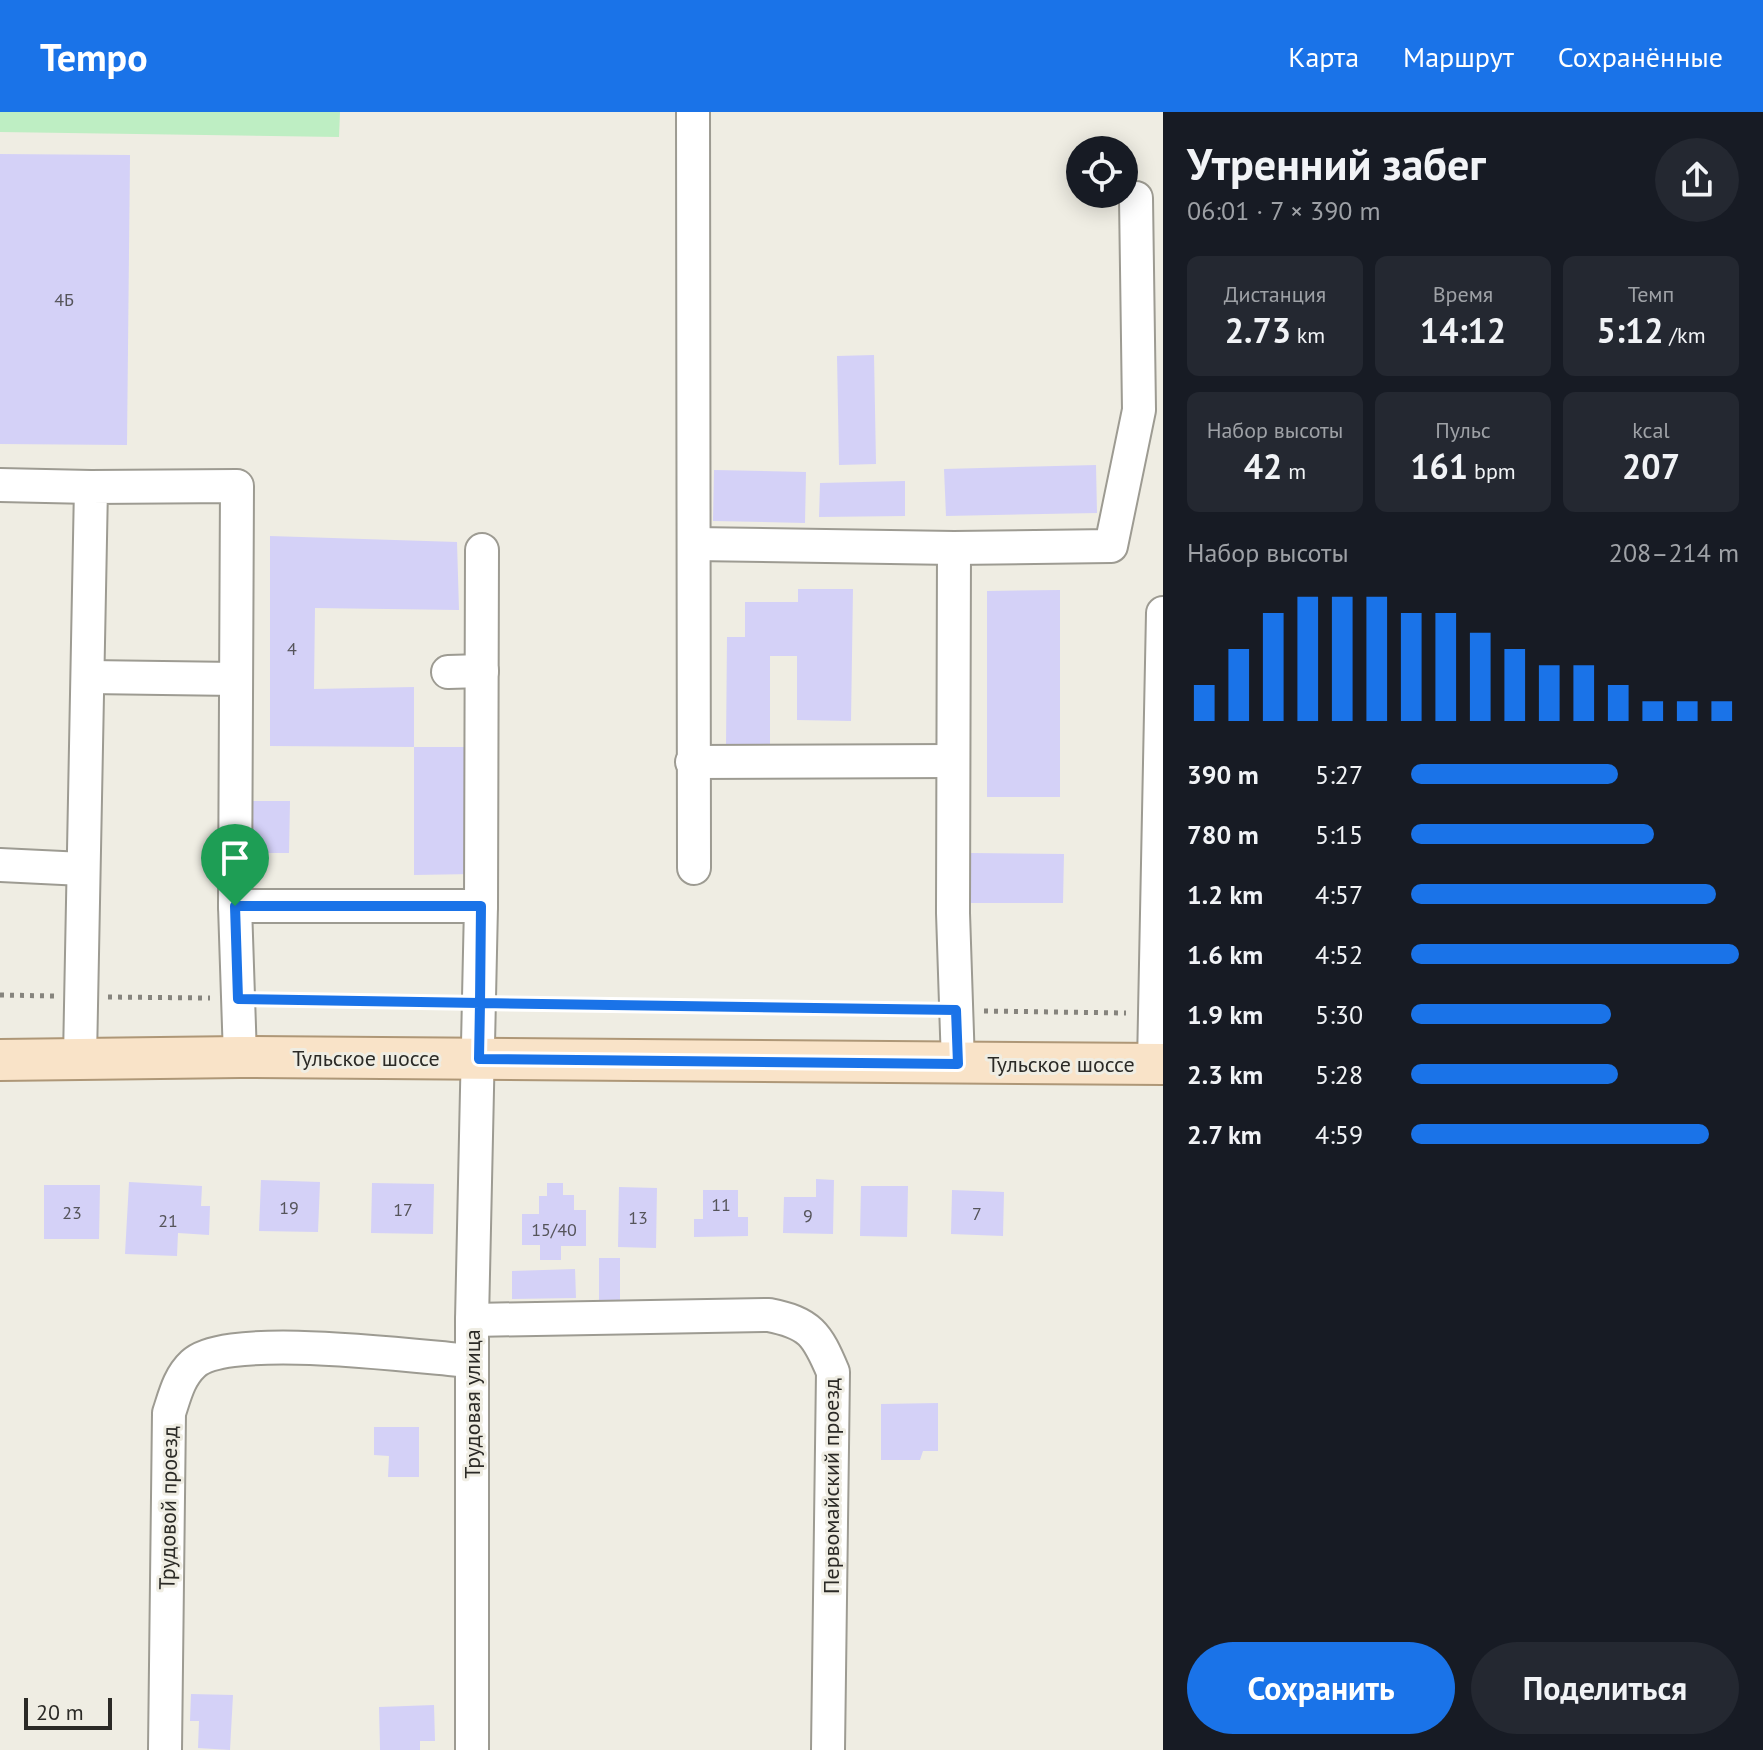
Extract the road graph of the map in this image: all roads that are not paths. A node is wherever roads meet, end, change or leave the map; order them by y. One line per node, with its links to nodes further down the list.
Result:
1 (693, 112): 5 (street)
2 (1136, 208): 6 (street)
3 (0, 485): 4 (street)
4 (91, 487): 11 (street); 12 (street)
5 (694, 544): 6 (street); 15 (street)
6 (954, 548): 14 (street)
7 (482, 550): 9 (street, Трудовая улица)
8 (1163, 613): 13 (street)
9 (482, 671): 10 (street); 20 (street, Трудовая улица)
10 (448, 672)
11 (89, 677): 12 (street); 18 (street)
12 (236, 679): 19 (street)
13 (1162, 694): 26 (street)
14 (953, 761): 15 (street); 25 (street)
15 (692, 762): 17 (street)
16 (0, 865): 18 (street)
17 (694, 868)
18 (83, 869): 22 (street)
19 (235, 906): 20 (street); 21 (street)
20 (481, 906): 23 (street, Трудовая улица)
21 (240, 1057): 22 (main road, Тульское шоссе); 23 (main road, Тульское шоссе)
22 (80, 1058): 24 (main road, Тульское шоссе)
23 (479, 1059): 25 (main road, Тульское шоссе); 27 (street, Трудовая улица)
24 (0, 1060)
25 (958, 1064): 26 (main road, Тульское шоссе)
26 (1158, 1064)
27 (472, 1320): 28 (street, Трудовая улица); 31 (street, Первомайский проезд)
28 (472, 1361): 29 (street, Трудовой проезд); 30 (street, Трудовая улица)
29 (165, 1750)
30 (472, 1750)
31 (828, 1750)

